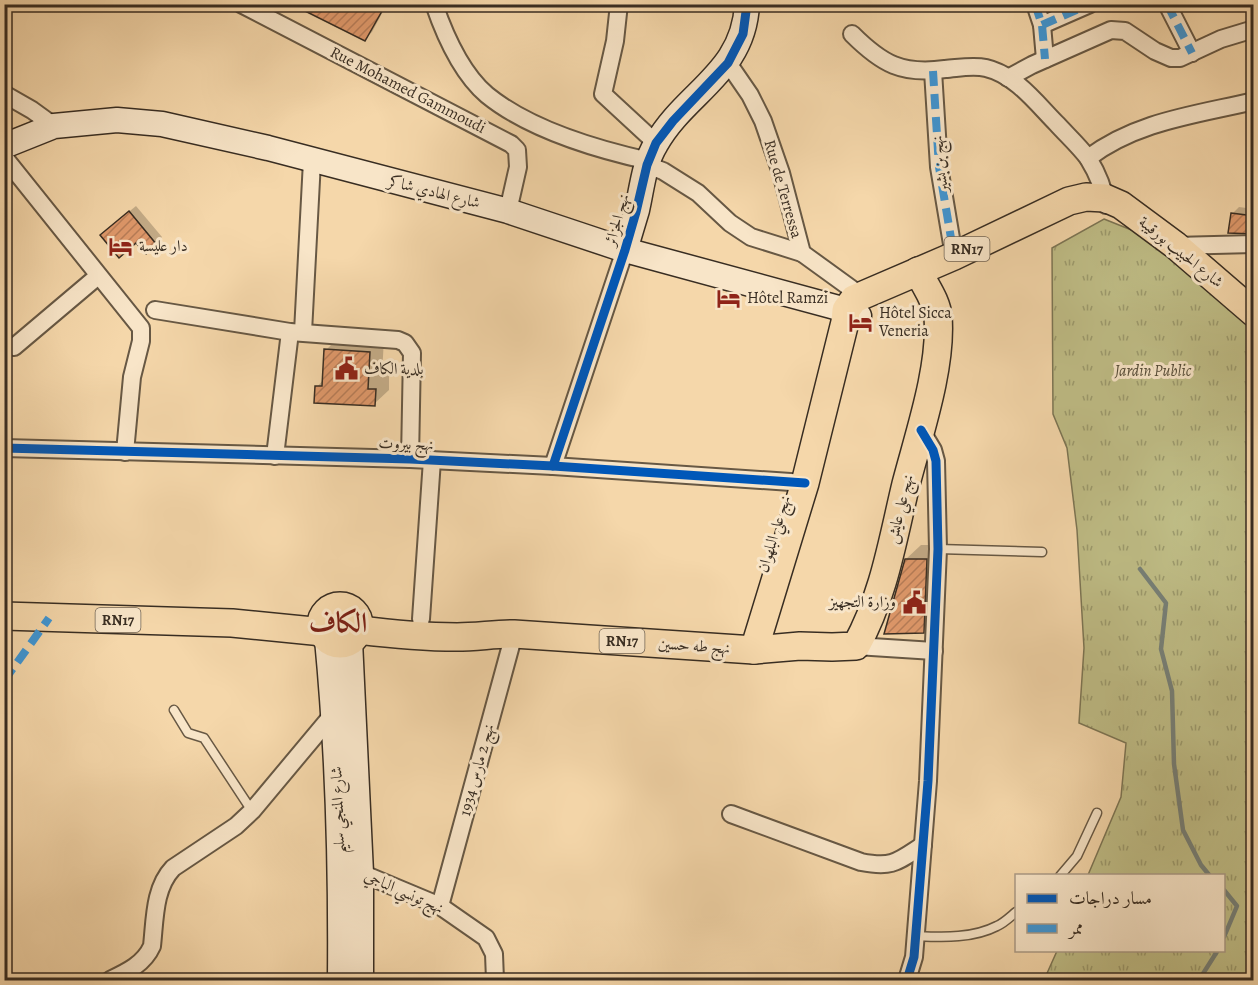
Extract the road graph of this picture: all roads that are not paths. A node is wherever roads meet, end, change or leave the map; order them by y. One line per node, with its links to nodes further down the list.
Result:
1 (241, 4): 25 (street, Rue Mohamed Gammoudi)
2 (434, 4): 21 (street)
3 (619, 4): 21 (street)
4 (1035, 4): 8 (street)
5 (1090, 4): 8 (street)
6 (1167, 4): 11 (street)
7 (748, 5): 13 (main road, نهج الجزائر)
8 (1042, 25): 12 (street)
9 (1254, 29): 11 (street)
10 (852, 34): 14 (street)
11 (1192, 53): 12 (street)
12 (1045, 59): 15 (street)
13 (728, 63): 21 (main road, نهج الجزائر); 29 (street, Rue de Terressa)
14 (933, 71): 15 (street); 30 (street, نهج بن بشير)
15 (1008, 78): 22 (street)
16 (4, 94): 18 (street)
17 (1254, 101): 22 (street)
18 (54, 126): 19 (main road, شارع الهادي شاكر); 23 (main road, شارع الهادي شاكر)
19 (4, 146)
20 (4, 157): 31 (street)
21 (650, 157): 28 (main road, نهج الجزائر); 29 (street)
22 (1088, 158): 24 (street)
23 (312, 161): 25 (main road, شارع الهادي شاكر); 37 (street)
24 (1106, 205): 27 (main road, شارع الحبيب بورقيبة / RN17); 30 (main road, RN17); 32 (main road, RN17)
25 (508, 212): 28 (main road, شارع الهادي شاكر)
26 (1254, 244): 27 (street)
27 (1172, 249): 35 (main road, شارع الحبيب بورقيبة / RN17); 36 (main road, شارع الحبيب بورقيبة / RN17)
28 (625, 250): 34 (main road, شارع الهادي شاكر); 45 (street, نهج الجزائر)
29 (802, 253): 34 (street, Rue de Terressa)
30 (954, 256): 32 (main road, RN17)
31 (98, 276): 38 (street); 41 (street)
32 (921, 278): 34 (main road, RN17); 39 (main road, نهج علي عايش)
33 (154, 310): 37 (street)
34 (852, 311): 46 (main road, نهج علي البلهوان)
35 (1254, 313)
36 (1254, 322)
37 (296, 332): 42 (street); 43 (street)
38 (14, 347)
39 (921, 430): 47 (street); 53 (main road, نهج علي عايش)
40 (4, 448): 41 (street, نهج بيروت)
41 (125, 452): 42 (street, نهج بيروت)
42 (275, 456): 43 (street, نهج بيروت)
43 (410, 459): 44 (street, نهج بيروت)
44 (432, 460): 45 (street, نهج بيروت); 50 (street)
45 (553, 466): 46 (street, نهج بيروت)
46 (805, 483): 54 (main road, نهج علي البلهوان)
47 (938, 549): 48 (lane); 55 (street)
48 (1042, 552)
49 (4, 616): 51 (main road, نهج طه حسين / RN17)
50 (421, 618): 51 (main road, نهج طه حسين / RN17); 52 (main road, نهج طه حسين / RN17)
51 (340, 629): 52 (main road, نهج طه حسين / RN17); 57 (main road, شارع المنجي سليم); 62 (main road, شارع المنجي سليم)
52 (502, 634): 54 (main road, نهج طه حسين / RN17); 64 (street, نهج 2 مارس 1934)
53 (856, 646): 54 (main road); 55 (street)
54 (754, 650)
55 (934, 651): 61 (street)
56 (174, 710): 58 (lane)
57 (334, 713): 58 (street); 62 (main road, شارع المنجي سليم)
58 (252, 811): 67 (street)
59 (1097, 813): 63 (lane)
60 (731, 814): 61 (street)
61 (923, 845): 66 (street)
62 (351, 871): 64 (street, نهج تونسي الباجي); 68 (main road, شارع المنجي سليم); 69 (main road, شارع المنجي سليم)
63 (1062, 874)
64 (440, 906): 70 (street, نهج تونسي الباجي)
65 (1015, 913): 66 (lane)
66 (914, 936): 71 (street)
67 (110, 981)
68 (340, 981)
69 (361, 981)
70 (495, 981)
71 (906, 981)

